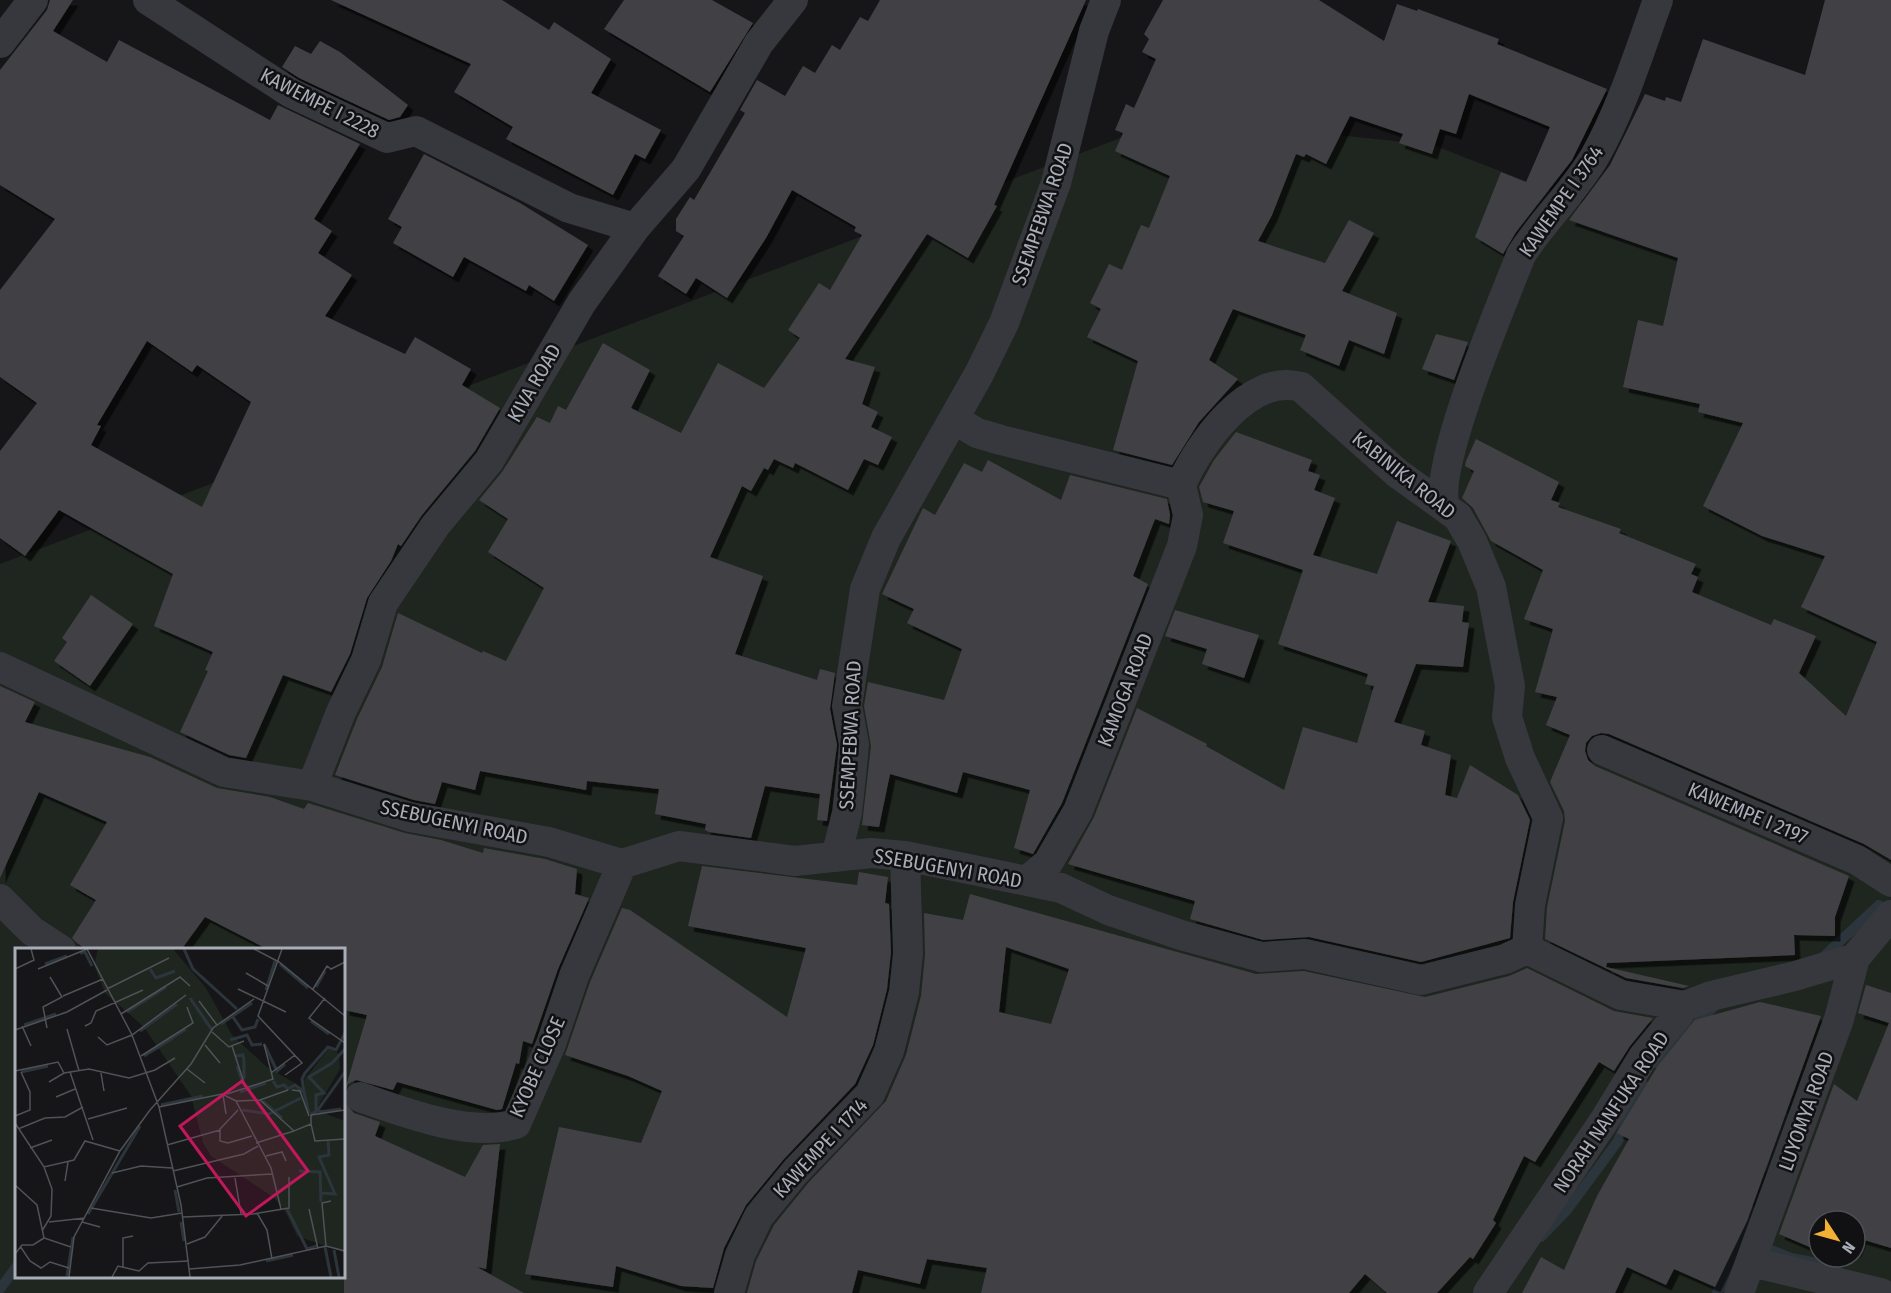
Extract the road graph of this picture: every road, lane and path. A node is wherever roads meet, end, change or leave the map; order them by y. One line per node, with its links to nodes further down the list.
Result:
1 (33, 0): 6 (street)
2 (148, 0): 7 (street, KAWEMPE I 2228)
3 (793, 0): 7 (street, KIVA ROAD)
4 (1106, 0): 8 (street, SSEMPEBWA ROAD)
5 (1659, 0): 10 (street, KAWEMPE I 3764)
6 (0, 43)
7 (635, 228): 13 (street, KIVA ROAD)
8 (954, 419): 9 (street); 15 (street, SSEMPEBWA ROAD)
9 (1181, 485): 10 (street, KABINIKA ROAD); 17 (street, KAMOGA ROAD)
10 (1444, 507): 22 (street, KABINIKA ROAD)
11 (0, 667): 13 (street, SSEBUGENYI ROAD)
12 (1602, 750): 18 (street, KAWEMPE I 2197)
13 (312, 786): 16 (street, SSEBUGENYI ROAD)
14 (905, 856): 15 (street, SSEBUGENYI ROAD); 17 (street, SSEBUGENYI ROAD); 27 (street, KAWEMPE I 1714)
15 (836, 857): 16 (street, SSEBUGENYI ROAD)
16 (622, 864): 25 (street, KYOBE CLOSE)
17 (1027, 881): 22 (street, SSEBUGENYI ROAD)
18 (1891, 882)
19 (0, 898): 21 (street)
20 (1891, 915): 23 (street)
21 (58, 948)
22 (1527, 948): 24 (street)
23 (1855, 958): 24 (street); 26 (street, LUYOMYA ROAD)
24 (1685, 1006): 28 (street, NORAH NANFUKA ROAD)
25 (360, 1096)
26 (1751, 1262): 29 (street, LUYOMYA ROAD); 30 (street)
27 (729, 1293)
28 (1488, 1293)
29 (1739, 1293)
30 (1881, 1293)

